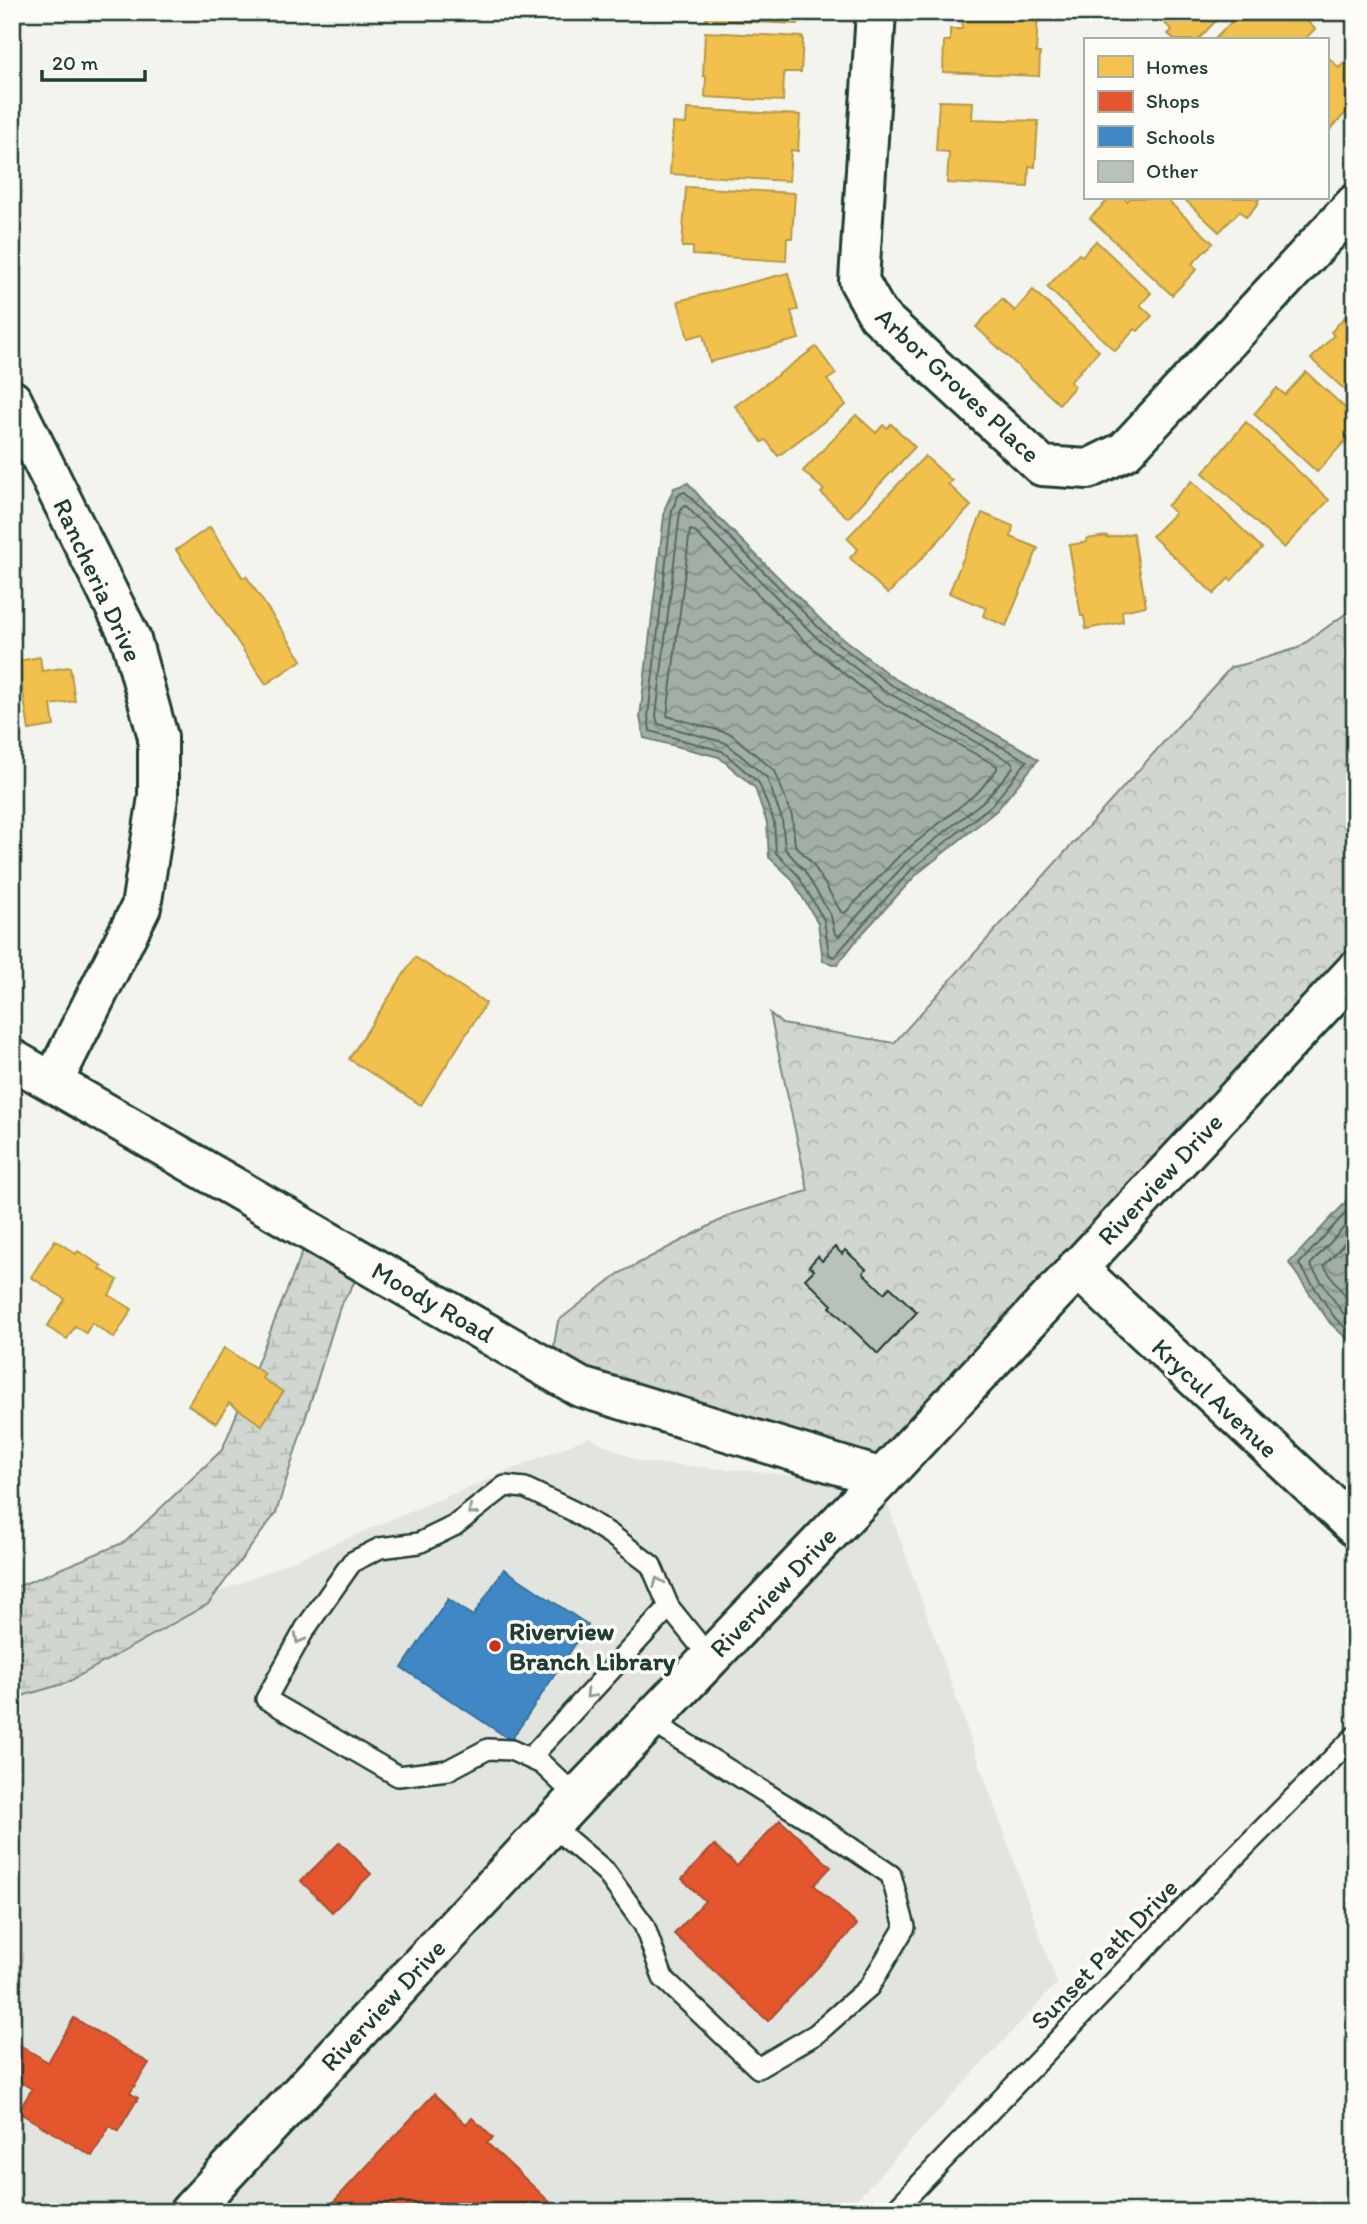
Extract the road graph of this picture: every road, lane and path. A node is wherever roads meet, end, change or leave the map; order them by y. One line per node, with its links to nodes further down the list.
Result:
1 (876, 12): 2 (street, Arbor Groves Place)
2 (1355, 204)
3 (12, 400): 6 (street, Rancheria Drive)
4 (1355, 971): 7 (street, Riverview Drive)
5 (12, 1059): 6 (street, Moody Road)
6 (53, 1082): 8 (street, Moody Road)
7 (1076, 1268): 8 (street, Riverview Drive); 9 (street, Krycul Avenue)
8 (882, 1478): 11 (street, Riverview Drive)
9 (1355, 1527)
10 (669, 1607): 11 (lane); 14 (lane, one-way to 14); 14 (lane, one-way to 14)
11 (710, 1658): 12 (street, Riverview Drive)
12 (650, 1721): 15 (street, Riverview Drive); 16 (lane)
13 (1355, 1736): 18 (lane, Sunset Path Drive)
14 (530, 1758): 15 (lane)
15 (577, 1797): 16 (street, Riverview Drive)
16 (551, 1825): 17 (street, Riverview Drive)
17 (196, 2209)
18 (893, 2212)

